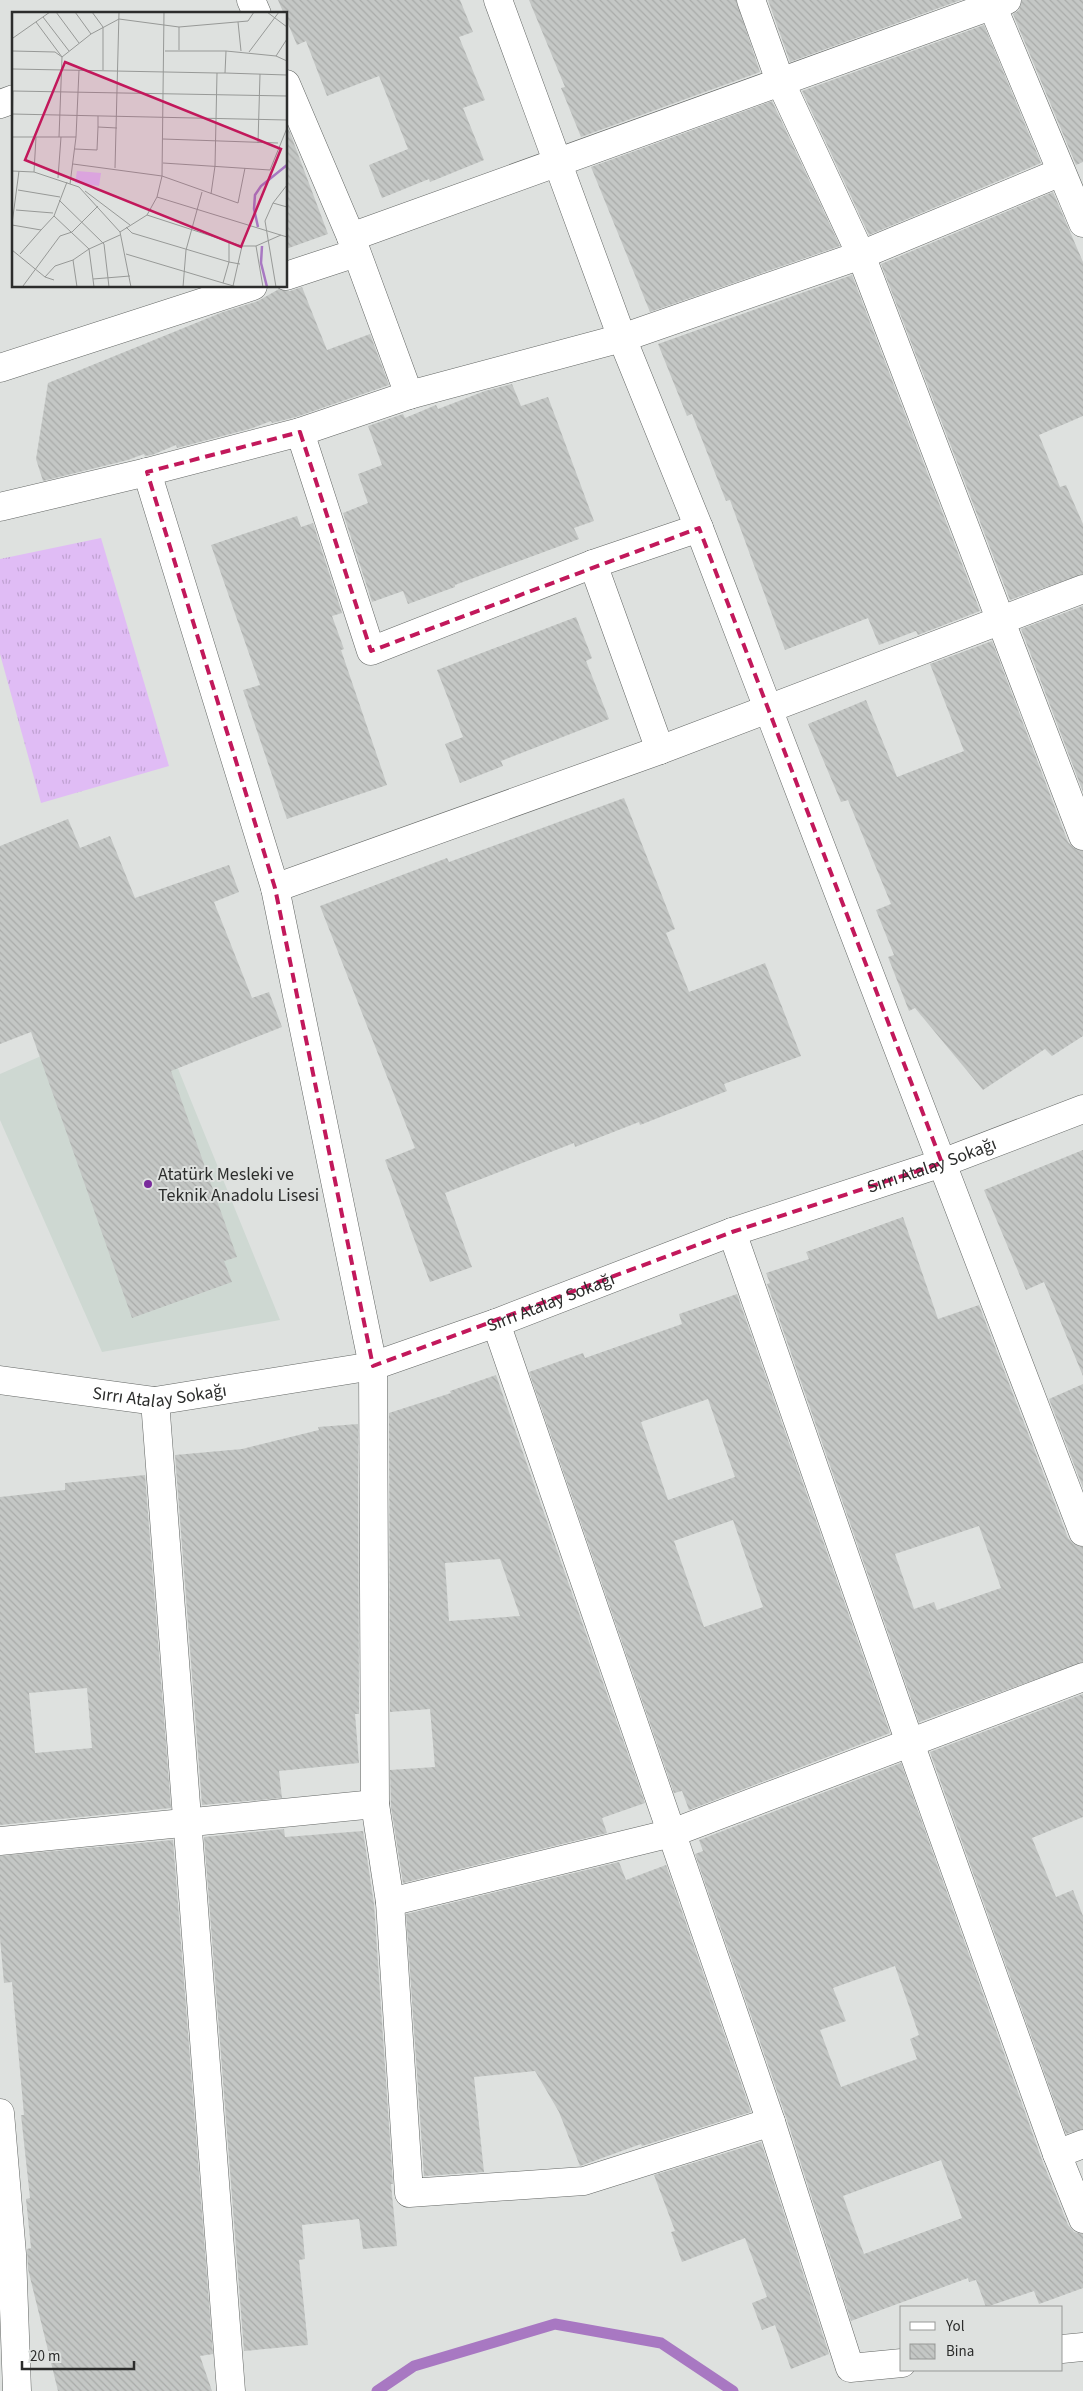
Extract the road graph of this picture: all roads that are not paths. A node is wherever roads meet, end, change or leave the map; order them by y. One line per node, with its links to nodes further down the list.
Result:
1 (251, 0): 5 (street)
2 (498, 0): 10 (street)
3 (751, 0): 6 (street)
4 (996, 2): 6 (street); 11 (street)
5 (256, 12)
6 (780, 81): 10 (street); 14 (street)
7 (288, 89): 13 (street)
8 (12, 100): 9 (street)
9 (0, 104)
10 (558, 162): 13 (street); 17 (street)
11 (1061, 172): 12 (street); 14 (street)
12 (1083, 223)
13 (353, 245): 15 (street); 19 (street)
14 (861, 255): 17 (street); 26 (street)
15 (288, 275)
16 (247, 288): 18 (street)
17 (622, 338): 19 (street); 23 (street)
18 (0, 368)
19 (409, 395): 20 (street)
20 (300, 432): 21 (street); 24 (street)
21 (147, 472): 22 (street); 30 (street)
22 (0, 507)
23 (699, 528): 24 (street); 27 (street)
24 (594, 564): 28 (street)
25 (1083, 589): 26 (street)
26 (999, 621): 27 (street); 29 (street)
27 (766, 708): 28 (street); 32 (street)
28 (660, 750): 30 (street)
29 (1083, 836)
30 (275, 888): 35 (street)
31 (1083, 1108): 32 (street, Sırrı Atalay Sokağı)
32 (942, 1163): 33 (street, Sırrı Atalay Sokağı); 38 (street)
33 (732, 1232): 34 (street, Sırrı Atalay Sokağı); 40 (street)
34 (496, 1323): 35 (street, Sırrı Atalay Sokağı); 43 (street)
35 (373, 1366): 37 (street, Sırrı Atalay Sokağı); 41 (street)
36 (0, 1380): 37 (street, Sırrı Atalay Sokağı)
37 (155, 1401): 42 (street)
38 (1083, 1532)
39 (1083, 1677): 40 (street)
40 (910, 1743): 43 (street); 49 (street)
41 (375, 1804): 42 (street); 45 (street)
42 (186, 1822): 44 (street); 56 (street)
43 (672, 1833): 45 (street); 47 (street)
44 (0, 1841)
45 (390, 1902): 47 (street)
46 (0, 2112): 51 (street)
47 (771, 2122): 54 (street)
48 (1083, 2144): 49 (street)
49 (1057, 2154): 50 (street)
50 (1083, 2219)
51 (6, 2256): 55 (street)
52 (1083, 2347): 53 (street)
53 (1063, 2349)
54 (900, 2363)
55 (17, 2391)
56 (232, 2391)

